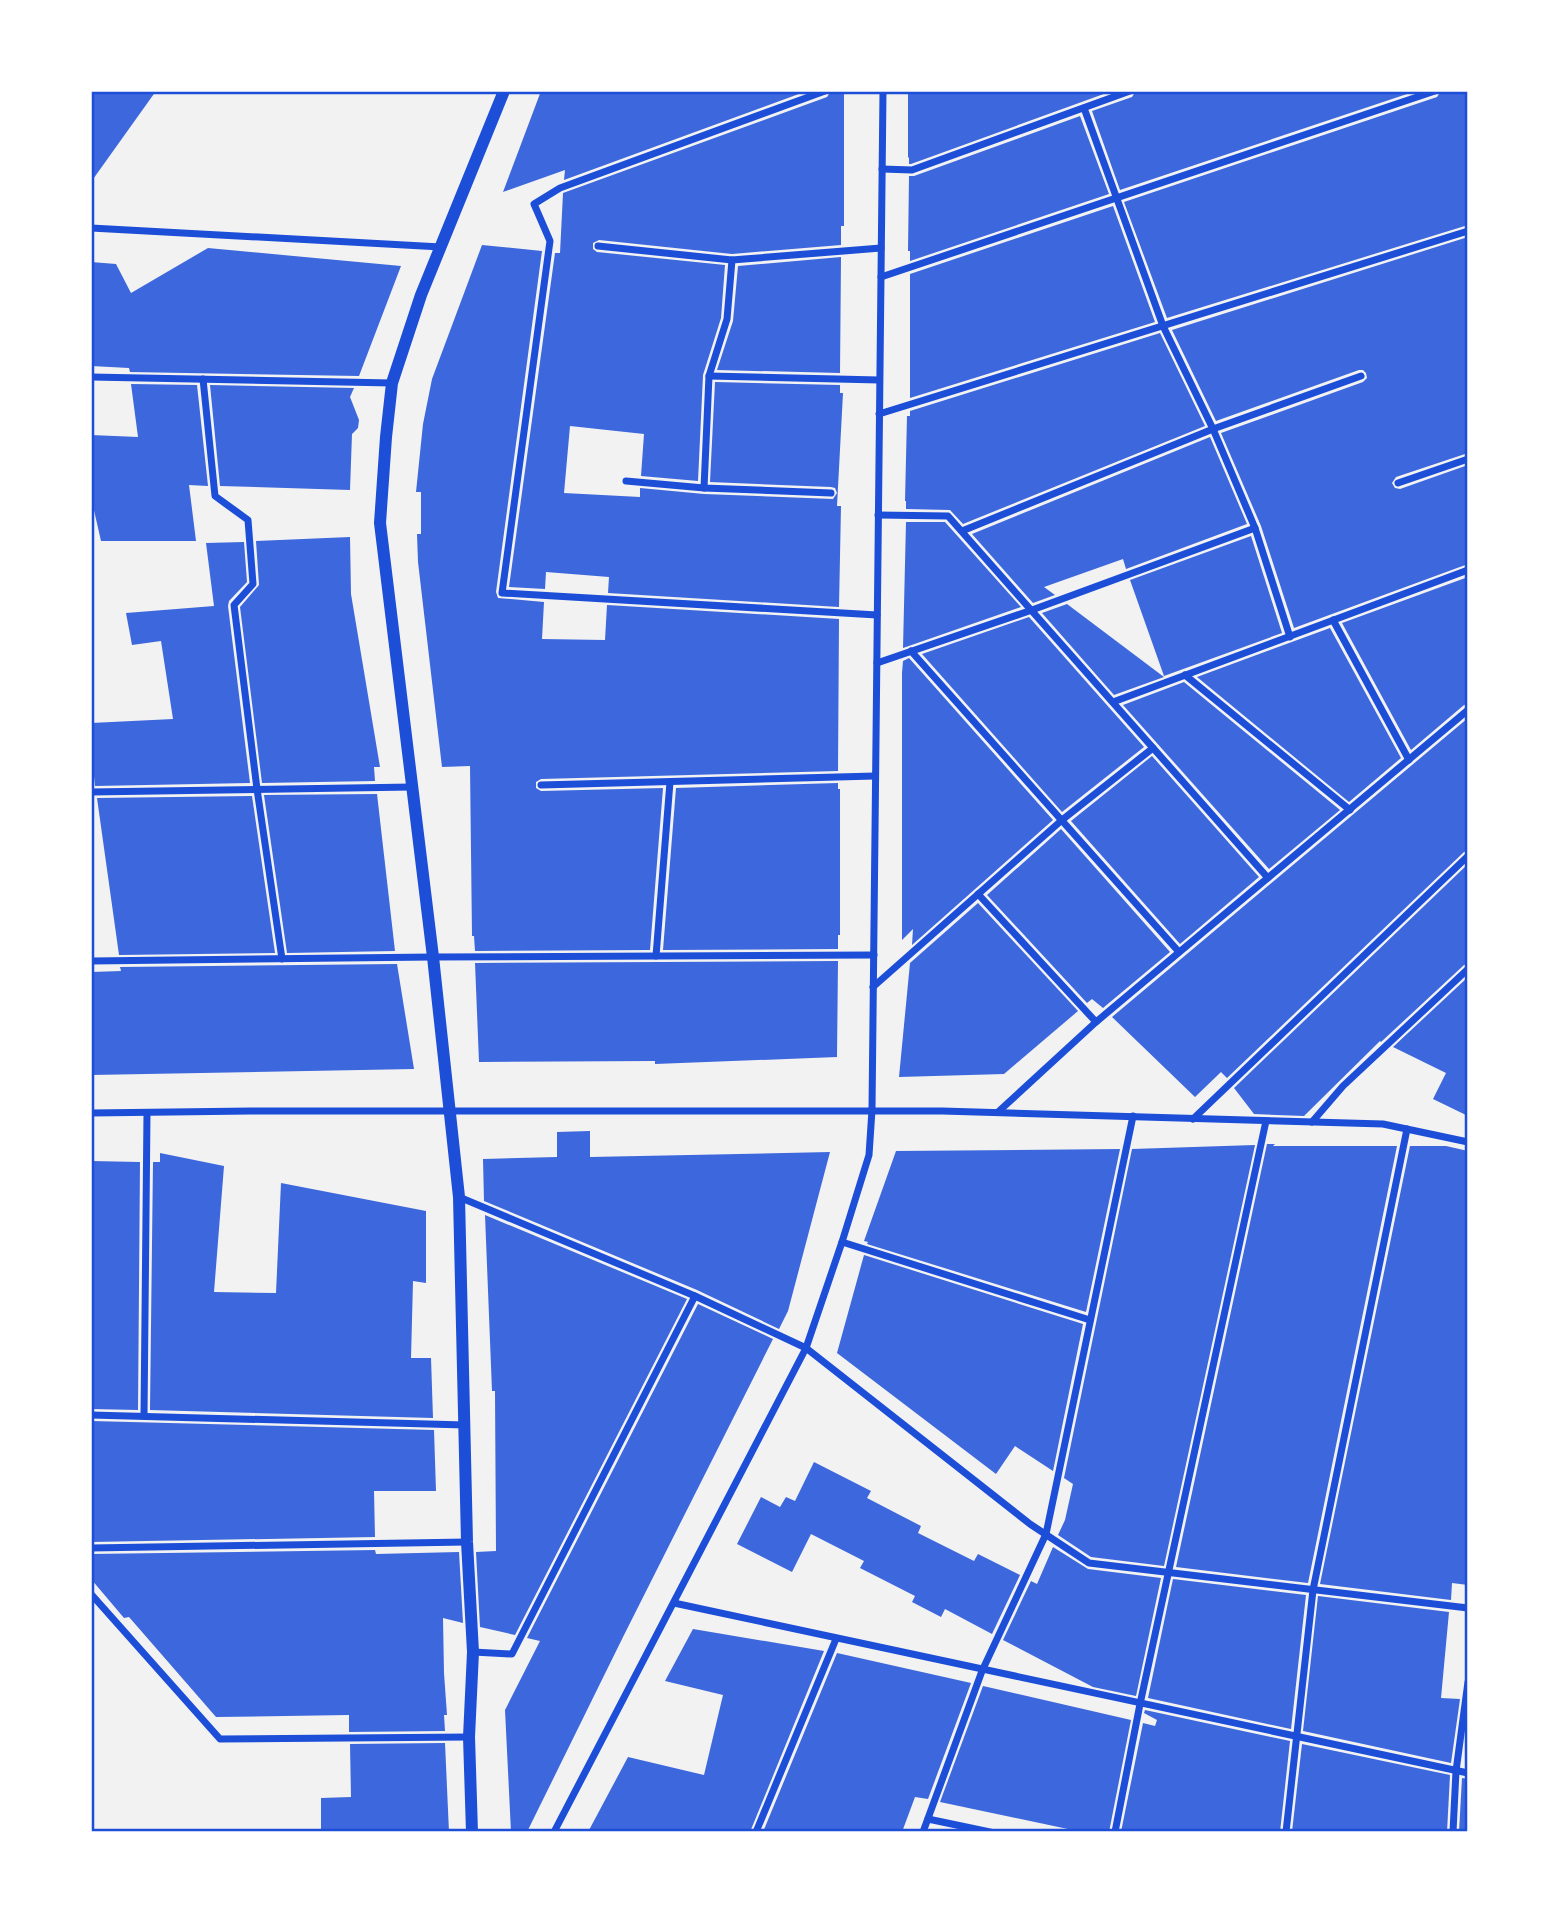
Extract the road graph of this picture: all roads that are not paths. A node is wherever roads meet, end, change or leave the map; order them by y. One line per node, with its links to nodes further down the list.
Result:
1 (504, 91): 12 (street)
2 (825, 91): 35 (street)
3 (883, 91): 7 (street)
4 (1130, 91): 6 (street)
5 (1435, 91): 8 (street)
6 (1084, 108): 7 (street); 8 (street)
7 (882, 169): 13 (street)
8 (1117, 198): 15 (street); 16 (street)
9 (91, 228): 12 (street)
10 (1468, 231): 16 (street)
11 (598, 246): 14 (street)
12 (441, 247): 22 (street)
13 (881, 248): 14 (street); 15 (street)
14 (732, 260): 17 (street)
15 (881, 277): 21 (street)
16 (1163, 326): 23 (street); 24 (street)
17 (709, 376): 21 (street); 28 (street)
18 (1361, 376): 24 (street)
19 (91, 377): 20 (street)
20 (204, 380): 22 (street); 49 (street)
21 (879, 380): 23 (street)
22 (392, 383): 48 (street)
23 (879, 414): 30 (street)
24 (1213, 429): 31 (street); 32 (street)
25 (1468, 459): 27 (street)
26 (626, 481): 28 (street)
27 (1398, 483)
28 (704, 488): 29 (street)
29 (831, 493)
30 (878, 514): 32 (street); 35 (street)
31 (1255, 528): 34 (street); 37 (street)
32 (962, 531): 34 (street)
33 (1468, 570): 36 (street)
34 (1032, 610): 38 (street); 41 (street)
35 (877, 615): 39 (street)
36 (1333, 620): 37 (street); 44 (street)
37 (1290, 636): 40 (street)
38 (911, 651): 39 (street); 52 (street)
39 (877, 663): 45 (street)
40 (1185, 675): 41 (street); 51 (street)
41 (1112, 702): 43 (street)
42 (1468, 710): 44 (street)
43 (1153, 748): 52 (street); 54 (street)
44 (1409, 760): 51 (street)
45 (875, 776): 46 (street); 57 (street)
46 (670, 782): 47 (street); 58 (street)
47 (541, 785)
48 (412, 787): 49 (street); 59 (street)
49 (257, 789): 50 (street); 60 (street)
50 (91, 792)
51 (1350, 810): 54 (street)
52 (1062, 820): 55 (street); 56 (street)
53 (1468, 856): 71 (street)
54 (1268, 878): 56 (street)
55 (978, 894): 63 (street); 64 (street)
56 (1180, 952): 64 (street)
57 (874, 955): 58 (street); 63 (street)
58 (656, 956): 59 (street)
59 (433, 957): 60 (street); 66 (street)
60 (282, 959): 61 (street)
61 (91, 961)
62 (1468, 969): 73 (street)
63 (873, 987): 65 (street)
64 (1096, 1022): 67 (street)
65 (872, 1110): 66 (street); 67 (street); 77 (street)
66 (449, 1111): 69 (street); 76 (street)
67 (999, 1112): 70 (street)
68 (91, 1113): 69 (street)
69 (147, 1113): 82 (street)
70 (1133, 1116): 71 (street); 79 (street)
71 (1193, 1119): 72 (street)
72 (1266, 1121): 73 (street); 87 (street)
73 (1312, 1122): 74 (street)
74 (1408, 1129): 75 (street); 88 (street)
75 (1468, 1142)
76 (459, 1197): 78 (street); 83 (street)
77 (842, 1242): 79 (street); 80 (street)
78 (695, 1296): 80 (street); 93 (street)
79 (1090, 1320): 84 (street)
80 (806, 1348): 84 (street); 90 (street)
81 (91, 1415): 82 (street)
82 (144, 1416): 83 (street)
83 (466, 1425): 85 (street)
84 (1046, 1534): 87 (street); 94 (street)
85 (467, 1542): 86 (street); 93 (street)
86 (91, 1548)
87 (1170, 1572): 88 (street); 96 (street)
88 (1313, 1590): 91 (street); 98 (street)
89 (91, 1594): 97 (street)
90 (674, 1603): 92 (street); 103 (street)
91 (1468, 1608)
92 (836, 1639): 94 (street); 104 (street)
93 (473, 1652): 97 (street)
94 (982, 1671): 96 (street); 101 (street)
95 (1468, 1682): 99 (street)
96 (1140, 1704): 98 (street); 107 (street)
97 (469, 1737): 102 (street)
98 (1296, 1737): 99 (street); 108 (street)
99 (1456, 1771): 100 (street); 109 (street)
100 (1468, 1773)
101 (928, 1819): 105 (street); 106 (street)
102 (472, 1832)
103 (554, 1832)
104 (756, 1832)
105 (923, 1832)
106 (990, 1832)
107 (1115, 1832)
108 (1286, 1832)
109 (1453, 1832)

